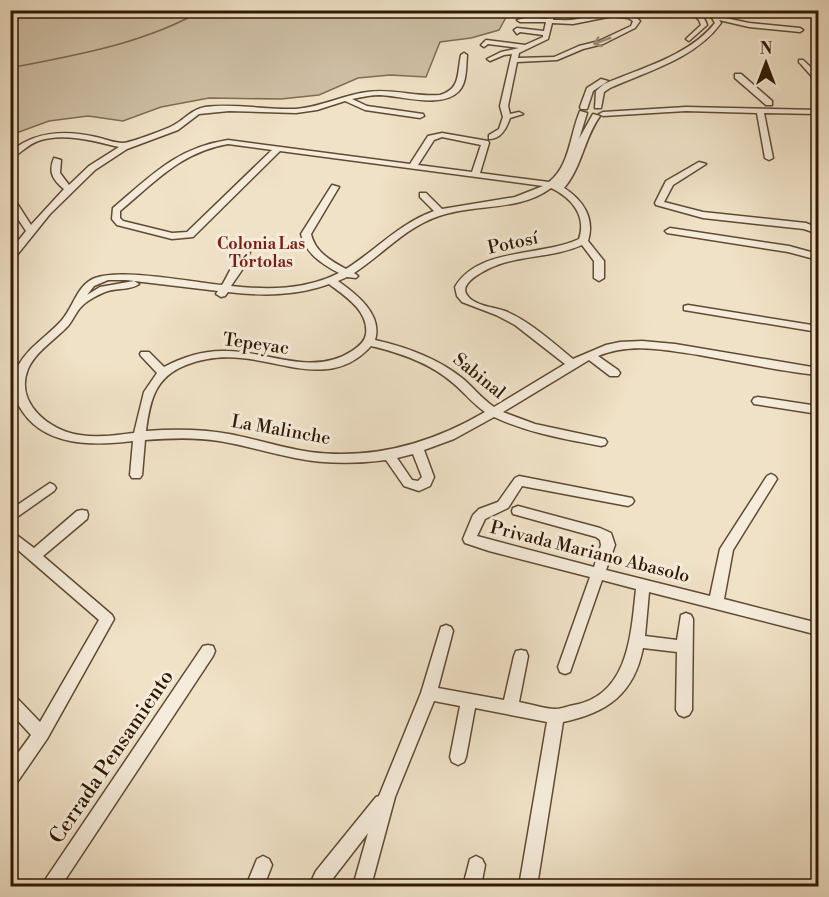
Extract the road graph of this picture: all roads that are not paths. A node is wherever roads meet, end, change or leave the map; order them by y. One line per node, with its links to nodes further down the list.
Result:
1 (560, 10): 7 (street)
2 (692, 10): 8 (street)
3 (702, 10): 5 (street)
4 (625, 13): 7 (street); 17 (street, one-way to 17)
5 (714, 17): 9 (street); 10 (street)
6 (520, 20): 7 (street)
7 (549, 21): 13 (street)
8 (704, 25): 9 (street); 25 (street)
9 (717, 25): 10 (street); 27 (street)
10 (749, 25): 11 (street)
11 (800, 30)
12 (517, 32): 13 (street)
13 (548, 33): 15 (street)
14 (484, 45): 15 (street)
15 (527, 47): 17 (street)
16 (464, 55): 22 (street)
17 (515, 56): 18 (street); 31 (street)
18 (490, 59)
19 (801, 61): 21 (street)
20 (738, 76): 23 (street)
21 (819, 78)
22 (348, 100): 30 (street); 33 (street)
23 (771, 105): 24 (street); 26 (street)
24 (819, 107)
25 (584, 110): 27 (street); 41 (street)
26 (759, 110): 27 (street); 28 (street); 36 (street)
27 (599, 111): 41 (street)
28 (819, 112)
29 (519, 114): 31 (street)
30 (420, 116)
31 (507, 117): 32 (street)
32 (492, 137)
33 (125, 146): 35 (street); 43 (street)
34 (279, 148): 34 (street); 39 (street)
35 (10, 157)
36 (769, 158)
37 (57, 160): 43 (street)
38 (702, 164): 49 (street)
39 (412, 166): 40 (street); 40 (street)
40 (475, 175): 41 (street)
41 (555, 186): 46 (street); 50 (street); 54 (street)
42 (335, 188): 54 (street)
43 (70, 190): 47 (street)
44 (423, 195): 46 (street)
45 (10, 199): 47 (street)
46 (440, 212): 54 (street)
47 (30, 231): 53 (street)
48 (670, 231): 52 (street)
49 (819, 231)
50 (583, 241): 55 (street); 63 (street, Potosí)
51 (248, 245): 57 (street)
52 (819, 257)
53 (10, 258)
54 (350, 274): 56 (street)
55 (599, 278)
56 (334, 283): 57 (street); 60 (street)
57 (223, 292): 70 (street, La Malinche)
58 (688, 308): 59 (street)
59 (819, 329)
60 (370, 342): 65 (street, Tepeyac); 69 (street, Sabinal)
61 (145, 354): 65 (street)
62 (590, 355): 63 (street, La Malinche); 64 (street, La Malinche); 66 (street)
63 (572, 364): 69 (street, La Malinche)
64 (819, 372)
65 (163, 373): 70 (street)
66 (614, 373)
67 (758, 401): 68 (street)
68 (819, 411)
69 (493, 412): 71 (street, Sabinal); 72 (street, La Malinche)
70 (142, 436): 73 (street, La Malinche); 74 (street)
71 (601, 442)
72 (417, 448): 73 (street, La Malinche); 73 (street)
73 (389, 455)
74 (136, 475)
75 (771, 479): 85 (street)
76 (50, 488): 80 (street)
77 (628, 501): 83 (street, Privada Mariano Abasolo)
78 (518, 511): 83 (street)
79 (82, 515): 82 (street)
80 (10, 517)
81 (10, 535): 82 (street)
82 (34, 556): 100 (street)
83 (598, 573): 84 (street, Privada Mariano Abasolo); 93 (street)
84 (643, 585): 85 (street, Privada Mariano Abasolo); 89 (street)
85 (716, 603): 87 (street, Privada Mariano Abasolo)
86 (686, 619): 90 (street)
87 (819, 629)
88 (446, 631): 94 (street)
89 (638, 641): 90 (street); 99 (street)
90 (684, 647): 98 (street)
91 (208, 651): 106 (street, Cerrada Pensamiento)
92 (521, 656): 97 (street)
93 (565, 666)
94 (429, 693): 95 (street); 103 (street)
95 (468, 700): 97 (street); 101 (street)
96 (10, 701): 100 (street)
97 (510, 708): 99 (street)
98 (684, 710)
99 (556, 716): 111 (street)
100 (41, 734): 102 (street)
101 (458, 757)
102 (10, 778)
103 (387, 797): 108 (street); 109 (street)
104 (263, 865): 107 (street)
105 (476, 865): 110 (street)
106 (51, 886)
107 (255, 886)
108 (318, 886)
109 (362, 886)
110 (472, 886)
111 (528, 886)

